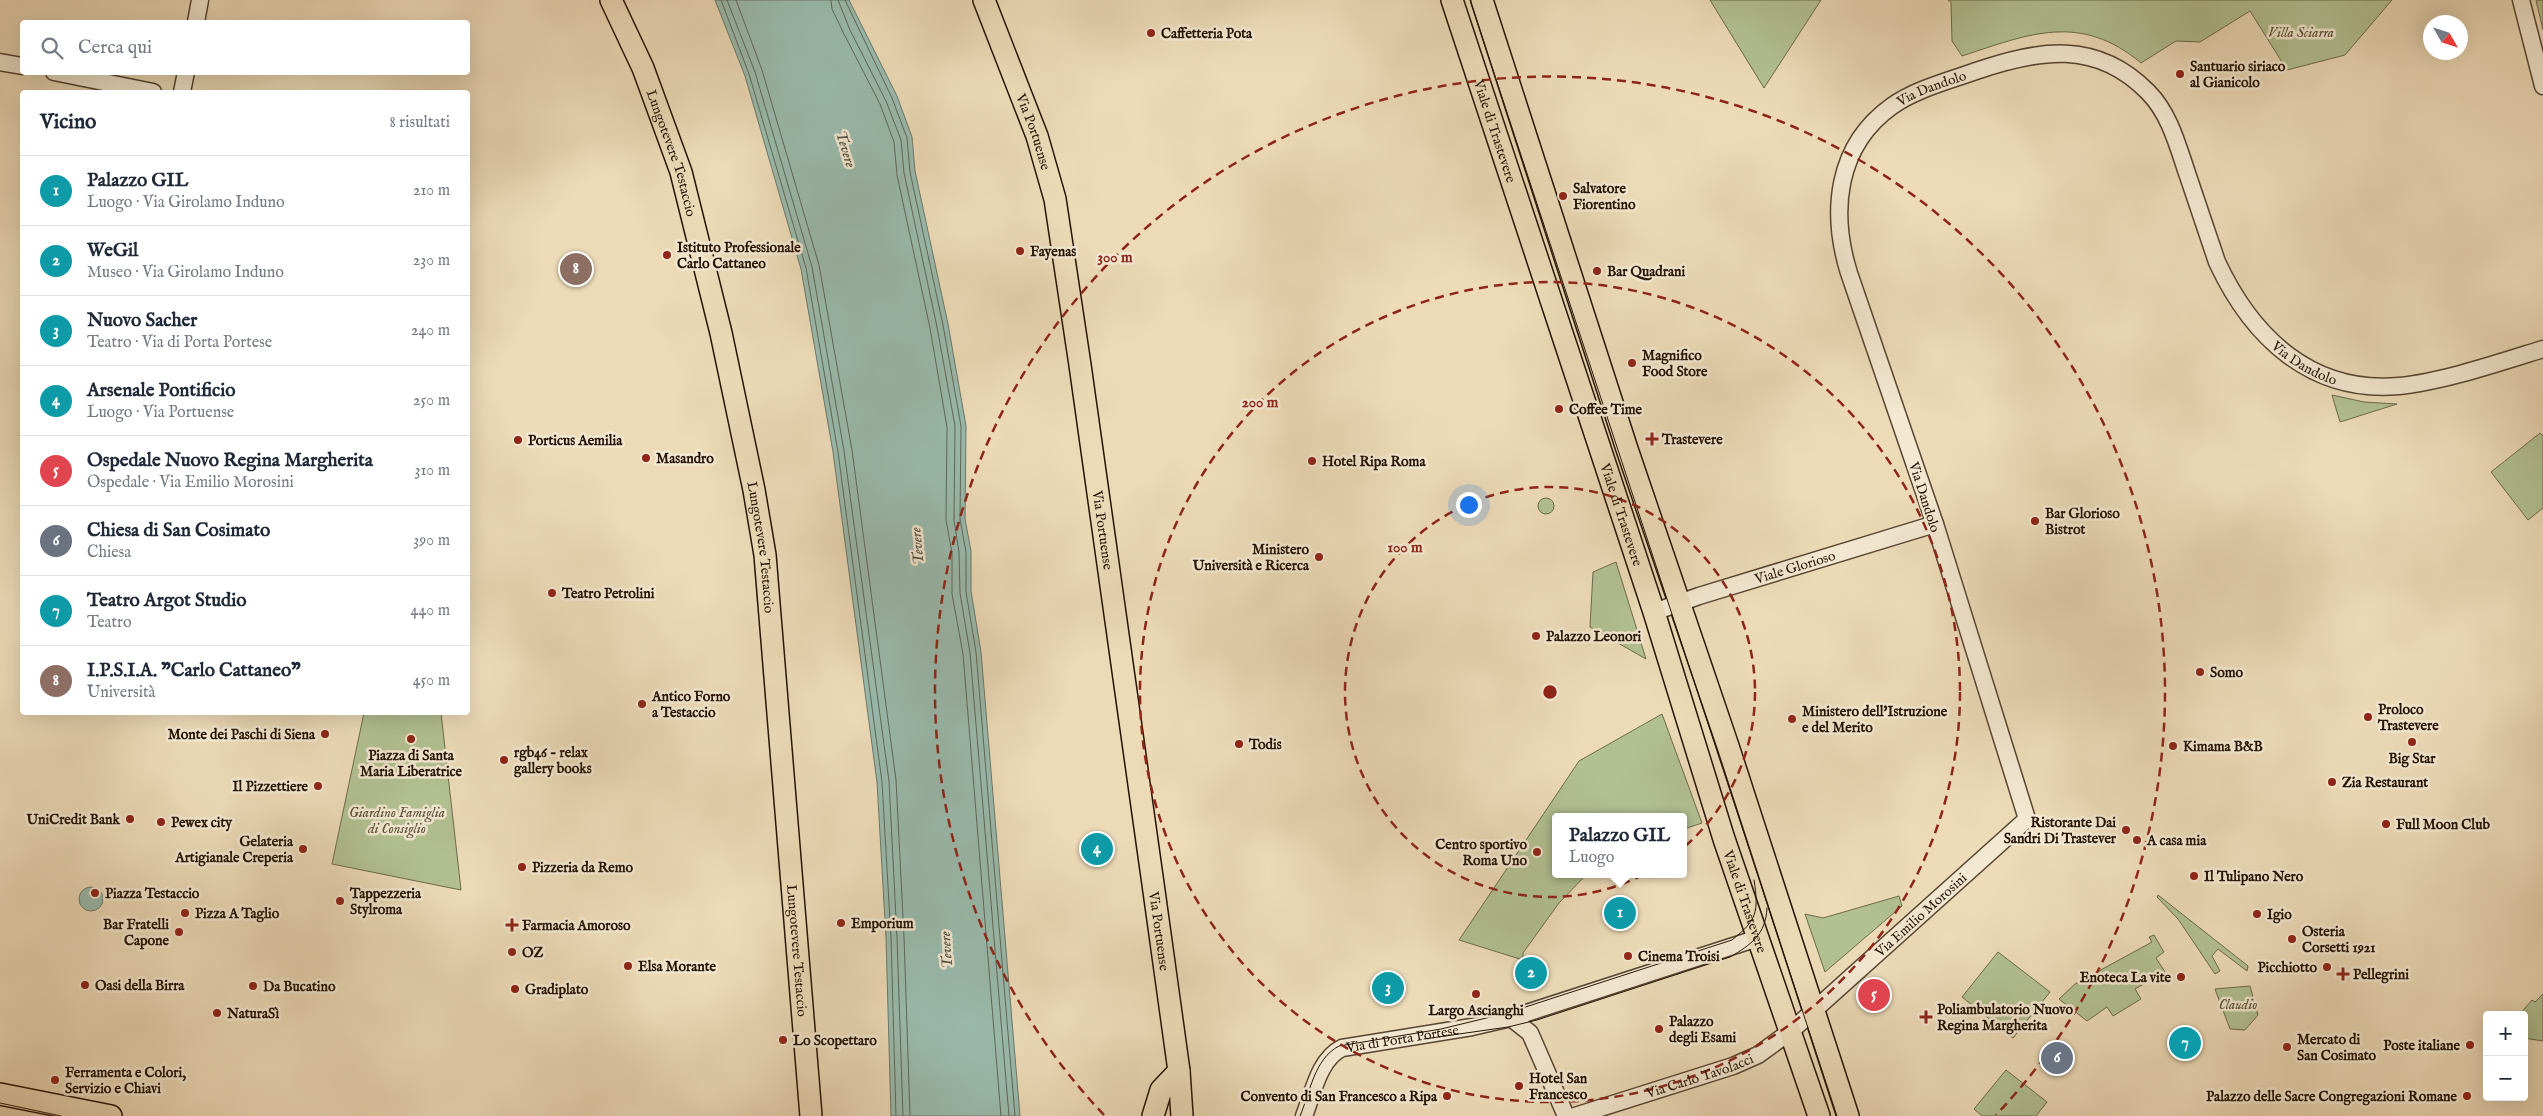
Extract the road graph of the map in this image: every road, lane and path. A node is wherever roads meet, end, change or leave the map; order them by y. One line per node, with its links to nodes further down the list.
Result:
1 (200, 0): 7 (street)
2 (610, 0): 30 (main road, Lungotevere Testaccio)
3 (984, 0): 27 (main road, Via Portuense)
4 (1452, 0): 17 (main road, Viale di Trastevere)
5 (1482, 0): 16 (main road, Viale di Trastevere)
6 (2520, 0): 12 (street)
7 (196, 20)
8 (0, 62): 9 (street)
9 (20, 66)
10 (69, 75): 13 (street)
11 (185, 75): 14 (street)
12 (2543, 86)
13 (143, 90)
14 (182, 90)
15 (2543, 349): 18 (street, Via Dandolo)
16 (1623, 434): 17 (main road); 19 (main road, Viale di Trastevere)
17 (1604, 460): 20 (main road, Viale di Trastevere)
18 (1935, 524): 19 (street, Viale Glorioso); 21 (street, Via Dandolo)
19 (1678, 603): 20 (street, Viale Glorioso); 22 (main road, Viale di Trastevere)
20 (1654, 612): 23 (main road, Viale di Trastevere)
21 (2028, 820): 24 (street, Via Emilio Morosini)
22 (1774, 891): 23 (main road); 24 (main road, Viale di Trastevere)
23 (1758, 938): 25 (street, Via di Porta Portese); 26 (main road, Viale di Trastevere)
24 (1813, 1011): 26 (street); 37 (main road, Viale di Trastevere)
25 (1512, 1018): 33 (street, Via di Porta Portese); 34 (street)
26 (1791, 1030): 35 (street, Via Carlo Tavolacci); 36 (main road, Viale di Trastevere)
27 (1179, 1071): 31 (main road); 32 (main road, Via Portuense)
28 (0, 1094): 29 (main road)
29 (111, 1116)
30 (811, 1116)
31 (1152, 1116)
32 (1182, 1116)
33 (1304, 1116)
34 (1566, 1116)
35 (1575, 1116)
36 (1819, 1116)
37 (1848, 1116)

